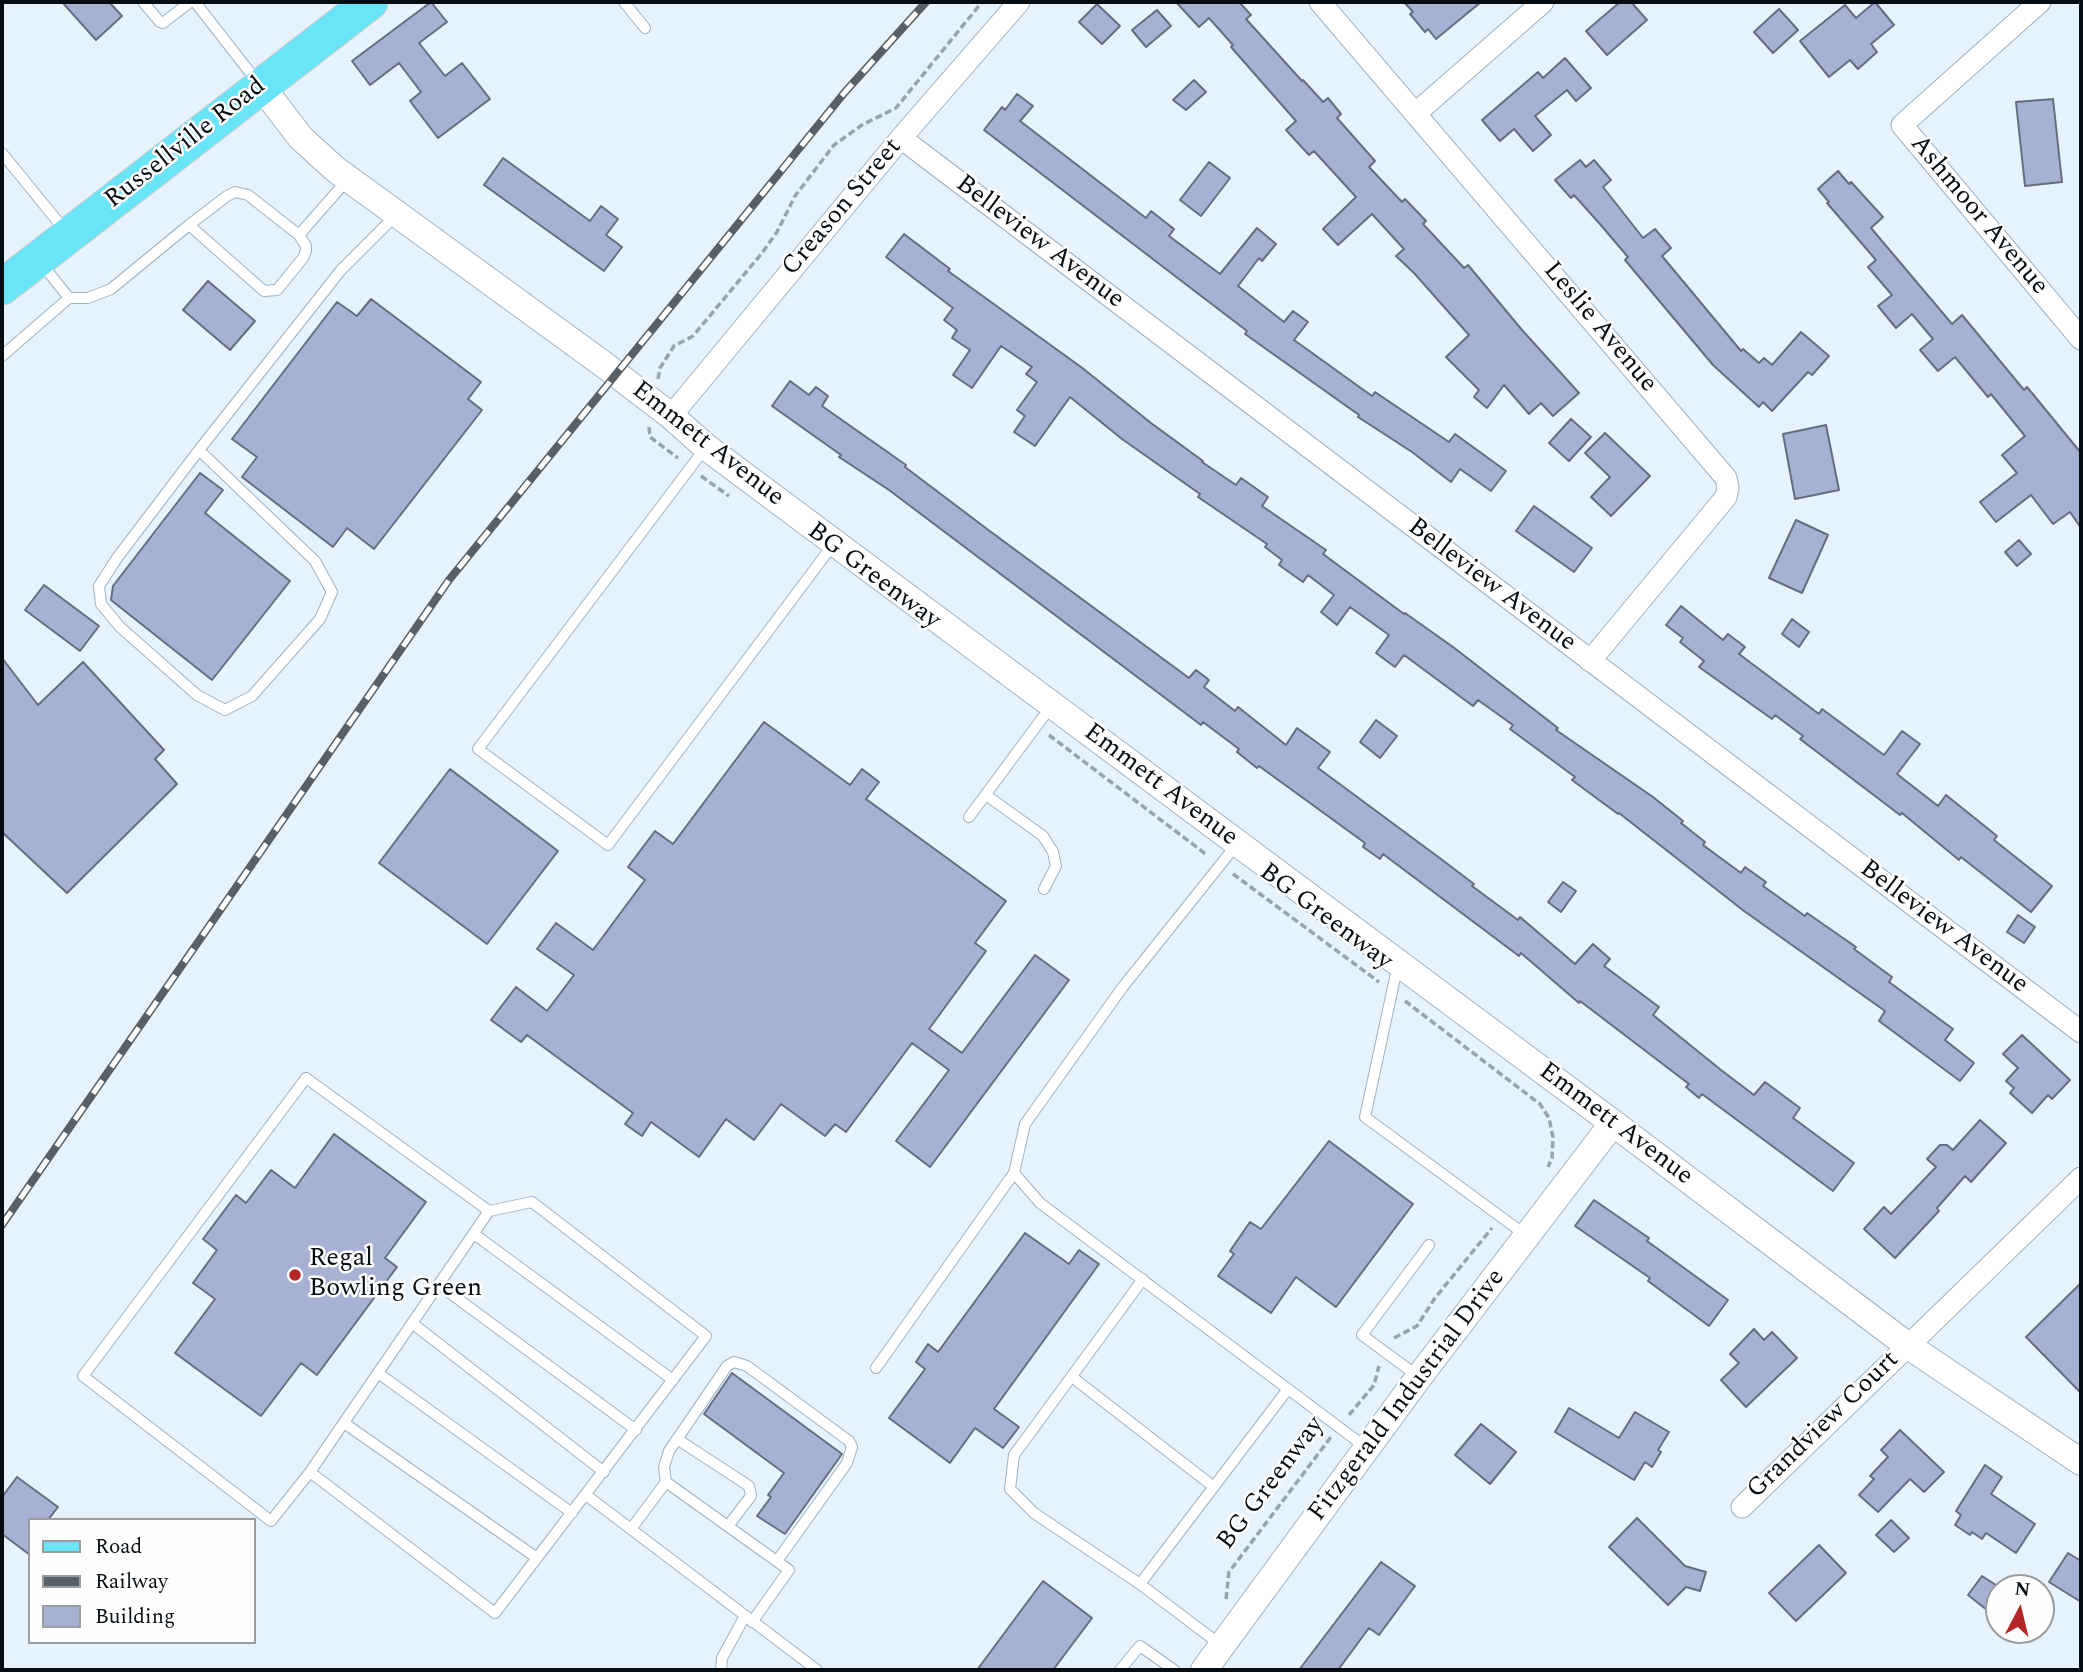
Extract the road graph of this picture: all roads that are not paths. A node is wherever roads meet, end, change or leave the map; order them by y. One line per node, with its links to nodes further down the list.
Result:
1 (144, 2): 2 (lane)
2 (193, 2): 10 (lane)
3 (370, 2): 10 (main road, Russellville Road)
4 (624, 2): 9 (lane)
5 (1019, 2): 12 (street, Creason Street)
6 (1320, 2): 11 (street, Leslie Avenue)
7 (1543, 2): 11 (street)
8 (2040, 2): 22 (street, Ashmoor Avenue)
9 (645, 28)
10 (261, 86): 14 (street, Emmett Avenue); 17 (main road, Russellville Road)
11 (1416, 113): 28 (street, Leslie Avenue)
12 (901, 138): 24 (street, Creason Street); 28 (street, Belleview Avenue)
13 (2, 153): 17 (lane)
14 (348, 179): 15 (street, Emmett Avenue); 18 (lane)
15 (396, 215): 24 (street, Emmett Avenue); 25 (lane)
16 (189, 225): 18 (lane); 18 (lane); 21 (lane)
17 (69, 235): 19 (main road, Russellville Road)
18 (299, 235)
19 (38, 259): 20 (main road, Russellville Road); 21 (lane)
20 (2, 287)
21 (69, 298): 23 (lane)
22 (2081, 339)
23 (2, 356)
24 (662, 409): 26 (street, Emmett Avenue)
25 (200, 450): 25 (lane)
26 (698, 457): 27 (street, Emmett Avenue); 27 (lane)
27 (835, 542): 29 (street, Emmett Avenue)
28 (1590, 662): 35 (street, Belleview Avenue)
29 (1044, 716): 30 (lane); 32 (street, Emmett Avenue)
30 (986, 795): 31 (lane); 33 (lane)
31 (969, 817)
32 (1237, 844): 34 (street, Emmett Avenue); 37 (lane)
33 (1044, 889)
34 (1398, 964): 36 (street, Emmett Avenue); 40 (lane)
35 (2081, 1032)
36 (1613, 1123): 40 (street, Fitzgerald Industrial Drive); 46 (street, Emmett Avenue)
37 (1014, 1173): 43 (lane); 47 (lane)
38 (2081, 1178): 46 (street, Grandview Court)
39 (489, 1211): 41 (lane); 51 (lane); 58 (lane)
40 (1517, 1228): 50 (street, Fitzgerald Industrial Drive)
41 (474, 1234): 44 (lane); 51 (lane)
42 (1429, 1245): 50 (lane)
43 (1143, 1279): 49 (lane); 52 (lane)
44 (439, 1285): 45 (lane); 54 (lane)
45 (412, 1323): 48 (lane); 59 (lane)
46 (1907, 1345): 57 (street, Emmett Avenue); 63 (street, Grandview Court)
47 (876, 1368)
48 (378, 1373): 53 (lane); 64 (lane)
49 (1072, 1377): 61 (lane); 69 (lane)
50 (1419, 1377): 56 (street, Fitzgerald Industrial Drive)
51 (673, 1380): 54 (lane)
52 (1288, 1389): 56 (lane); 61 (lane)
53 (344, 1423): 58 (lane); 67 (lane)
54 (636, 1430): 59 (lane)
55 (677, 1439): 60 (lane); 65 (lane); 68 (lane)
56 (1368, 1449): 71 (street, Fitzgerald Industrial Drive)
57 (2081, 1462)
58 (310, 1472): 67 (lane)
59 (604, 1472): 62 (lane)
60 (666, 1482): 65 (lane); 66 (lane)
61 (1214, 1487): 69 (lane)
62 (586, 1495): 64 (lane); 66 (lane)
63 (1742, 1507)
64 (572, 1513): 67 (lane)
65 (728, 1526): 68 (lane)
66 (631, 1529): 70 (lane)
67 (537, 1558)
68 (777, 1561): 70 (lane)
69 (1140, 1584): 71 (lane)
70 (748, 1619): 72 (lane); 73 (lane)
71 (1224, 1644): 76 (street, Fitzgerald Industrial Drive)
72 (721, 1670)
73 (817, 1670)
74 (1120, 1670): 75 (lane)
75 (1174, 1670)
76 (1204, 1670)

